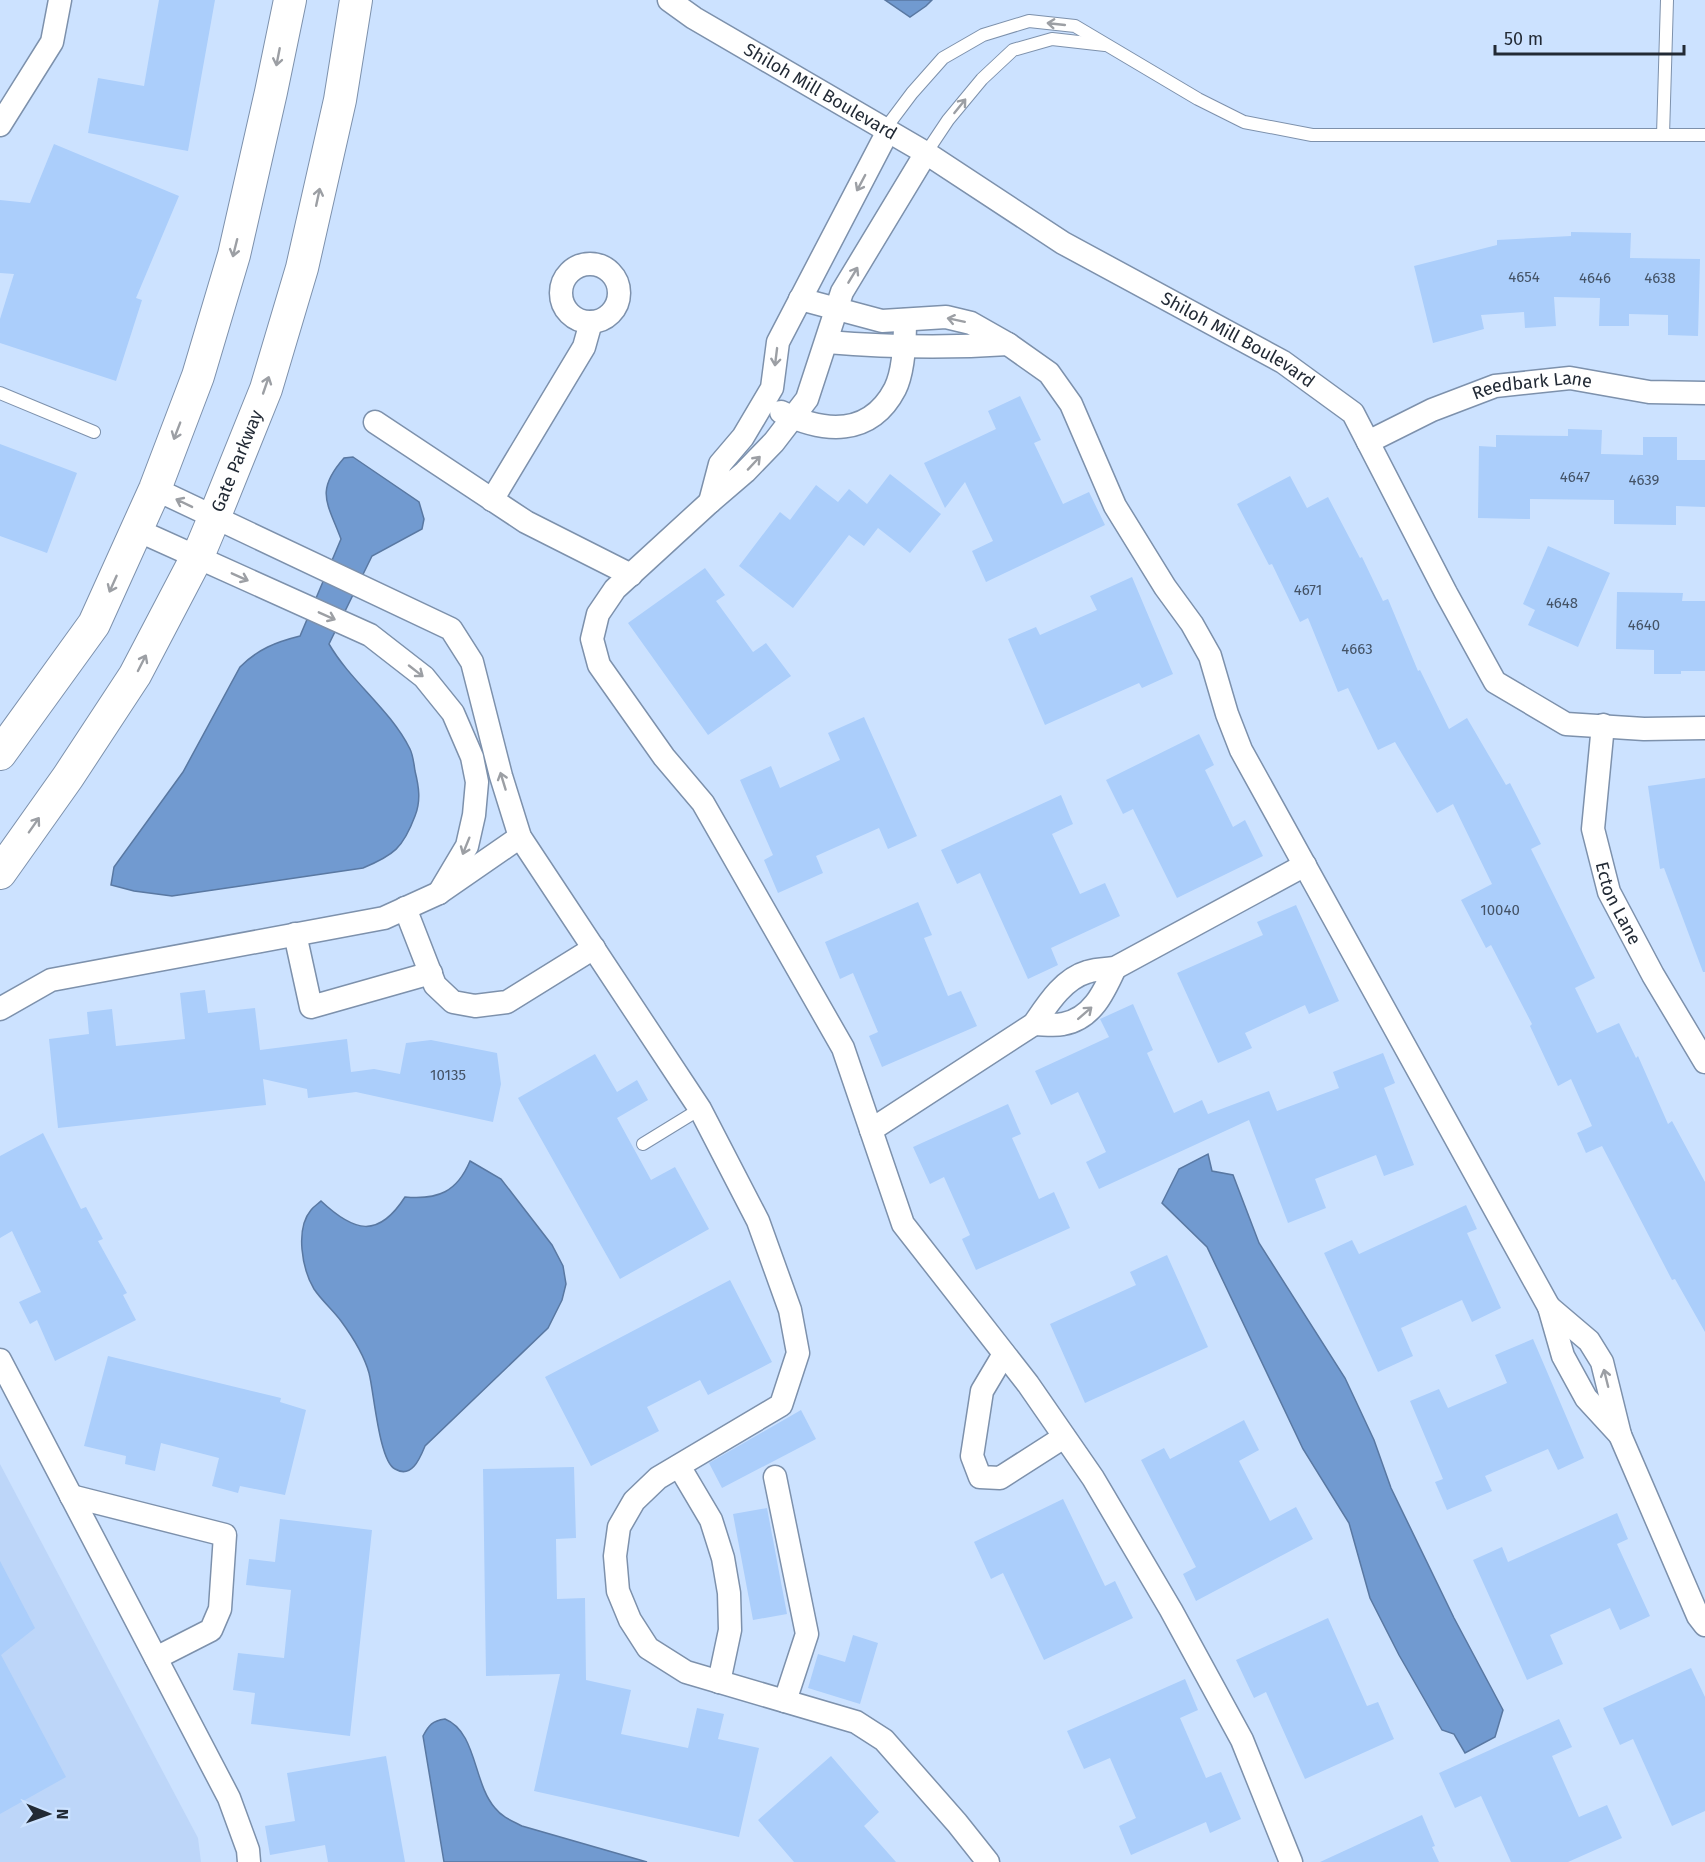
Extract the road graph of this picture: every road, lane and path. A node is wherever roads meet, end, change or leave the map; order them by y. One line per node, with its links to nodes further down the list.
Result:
1 (60, 0): 7 (street)
2 (290, 0): 26 (main road, one-way to 26)
3 (356, 0): 29 (main road, Gate Parkway, one-way to 3)
4 (669, 0): 8 (street, Shiloh Mill Boulevard)
5 (1668, 0): 9 (lane)
6 (1109, 46): 8 (lane, one-way to 8); 9 (lane); 11 (lane, one-way to 6)
7 (0, 125)
8 (887, 130): 11 (street, Shiloh Mill Boulevard); 12 (street, one-way to 12)
9 (1663, 135): 10 (lane)
10 (1705, 135)
11 (926, 153): 13 (street, one-way to 11); 25 (street, Shiloh Mill Boulevard)
12 (800, 299): 13 (street); 21 (street, one-way to 21)
13 (837, 309): 14 (street); 16 (street)
14 (905, 320): 17 (street, one-way to 14); 18 (street)
15 (591, 322): 27 (street)
16 (827, 342): 18 (street); 22 (street)
17 (1008, 344): 18 (street); 37 (street)
18 (905, 346): 22 (street)
19 (0, 393): 24 (lane)
20 (1705, 393): 25 (street, Reedbark Lane)
21 (764, 403): 22 (street); 28 (street)
22 (793, 417): 28 (street, one-way to 22)
23 (375, 422): 27 (street)
24 (94, 432)
25 (1368, 442): 33 (street, Shiloh Mill Boulevard)
26 (155, 489): 29 (street, one-way to 26); 30 (main road)
27 (492, 500): 32 (street)
28 (710, 502): 32 (street)
29 (214, 518): 31 (main road, Gate Parkway); 36 (street, one-way to 29)
30 (137, 530): 31 (street); 35 (main road, one-way to 35)
31 (196, 557): 38 (main road, Gate Parkway, one-way to 31); 39 (street, one-way to 39)
32 (632, 574): 49 (street)
33 (1603, 725): 34 (street, Shiloh Mill Boulevard); 47 (street, Ecton Lane)
34 (1705, 728)
35 (0, 754)
36 (520, 837): 39 (street); 42 (street)
37 (1305, 865): 43 (street); 51 (street)
38 (0, 873)
39 (439, 893): 40 (street)
40 (405, 908): 41 (street); 44 (street)
41 (295, 934): 44 (street); 45 (street)
42 (594, 948): 44 (street); 48 (street)
43 (1115, 968): 46 (street); 46 (street, one-way to 43)
44 (431, 973)
45 (0, 1009)
46 (1034, 1024): 49 (street)
47 (1705, 1062)
48 (700, 1109): 50 (lane); 56 (street)
49 (871, 1130): 52 (street)
50 (643, 1144)
51 (1549, 1307): 54 (street); 54 (street, one-way to 51)
52 (1004, 1354): 55 (street); 55 (street)
53 (0, 1360): 58 (street)
54 (1620, 1435): 59 (street)
55 (1064, 1437): 65 (street)
56 (679, 1466): 61 (street); 61 (street)
57 (775, 1477): 62 (street)
58 (71, 1496): 60 (street); 60 (street)
59 (1705, 1625)
60 (156, 1658): 63 (street)
61 (719, 1682): 62 (street)
62 (785, 1701): 64 (street)
63 (249, 1862)
64 (988, 1862)
65 (1292, 1862)

